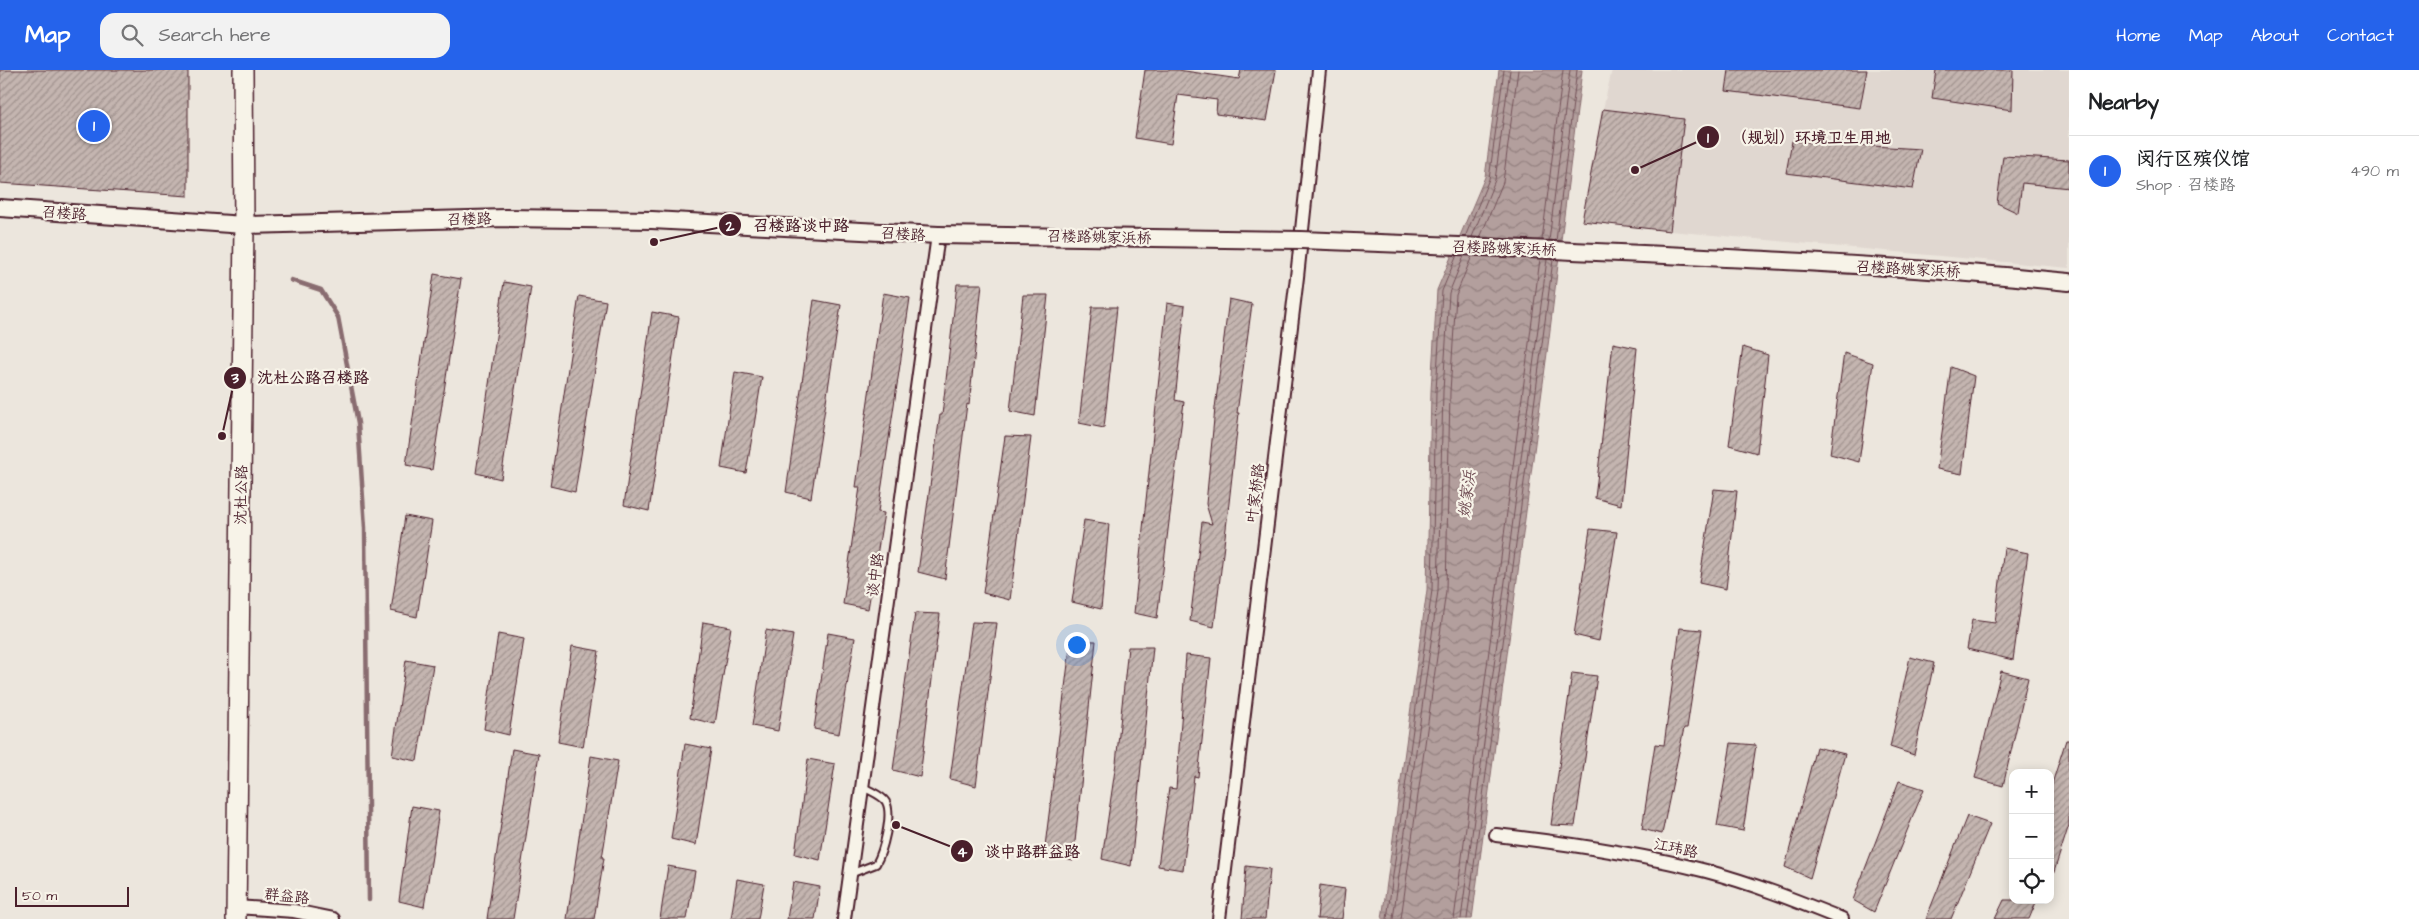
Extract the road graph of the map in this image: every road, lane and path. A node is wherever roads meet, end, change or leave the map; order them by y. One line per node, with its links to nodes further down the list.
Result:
1 (243, 70): 4 (main road, 沈杜公路)
2 (1319, 70): 13 (street, 叶家桥路)
3 (0, 208): 4 (street, 召楼路)
4 (244, 225): 5 (street, 召楼路); 10 (main road, 沈杜公路)
5 (938, 235): 6 (street, 召楼路姚家浜桥, bridge); 7 (street, 谈中路)
6 (2069, 282)
7 (862, 786): 9 (street, 谈中路); 9 (lane)
8 (1496, 835): 14 (street, 江玮路)
9 (850, 874): 12 (street, 谈中路)
10 (236, 913): 11 (street, 群益路)
11 (334, 919)
12 (844, 919)
13 (1219, 919)
14 (1842, 919)

